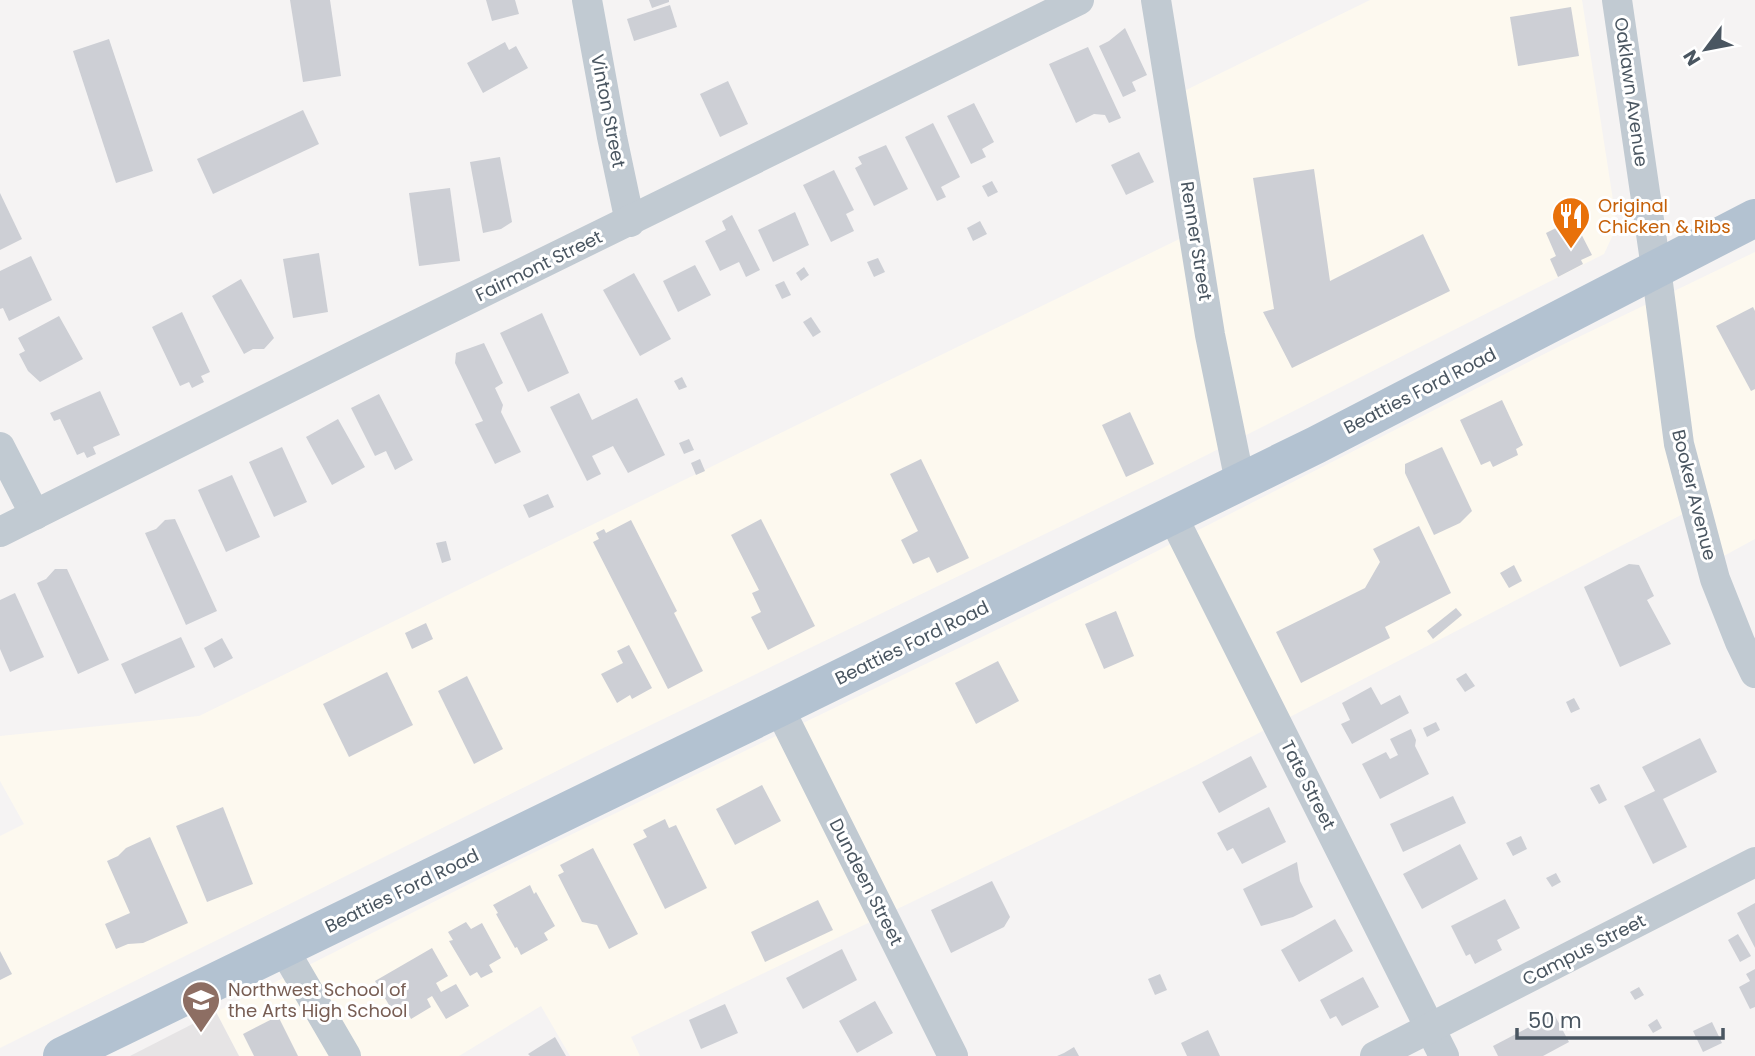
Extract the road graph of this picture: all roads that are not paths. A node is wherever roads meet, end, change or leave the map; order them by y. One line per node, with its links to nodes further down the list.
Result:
1 (587, 0): 6 (street, Vinton Street)
2 (1079, 0): 6 (street, Fairmont Street)
3 (1156, 0): 9 (street, Renner Street)
4 (1617, 0): 7 (street, Oaklawn Avenue)
5 (1755, 218): 7 (main road, Beatties Ford Road)
6 (630, 222): 10 (street, Fairmont Street)
7 (1656, 268): 9 (main road, Beatties Ford Road); 13 (street, Booker Avenue)
8 (0, 447): 10 (street)
9 (1240, 481): 11 (main road, Beatties Ford Road)
10 (35, 515): 12 (street, Fairmont Street)
11 (1172, 515): 14 (main road, Beatties Ford Road); 17 (street, Tate Street)
12 (0, 533)
13 (1755, 673)
14 (779, 708): 16 (main road, Beatties Ford Road); 20 (street, Dundeen Street)
15 (1755, 862): 17 (street, Campus Street)
16 (284, 948): 18 (main road, Beatties Ford Road); 19 (street)
17 (1430, 1028): 21 (street, Campus Street); 22 (street, Tate Street)
18 (62, 1056)
19 (346, 1056)
20 (953, 1056)
21 (1375, 1056)
22 (1444, 1056)

